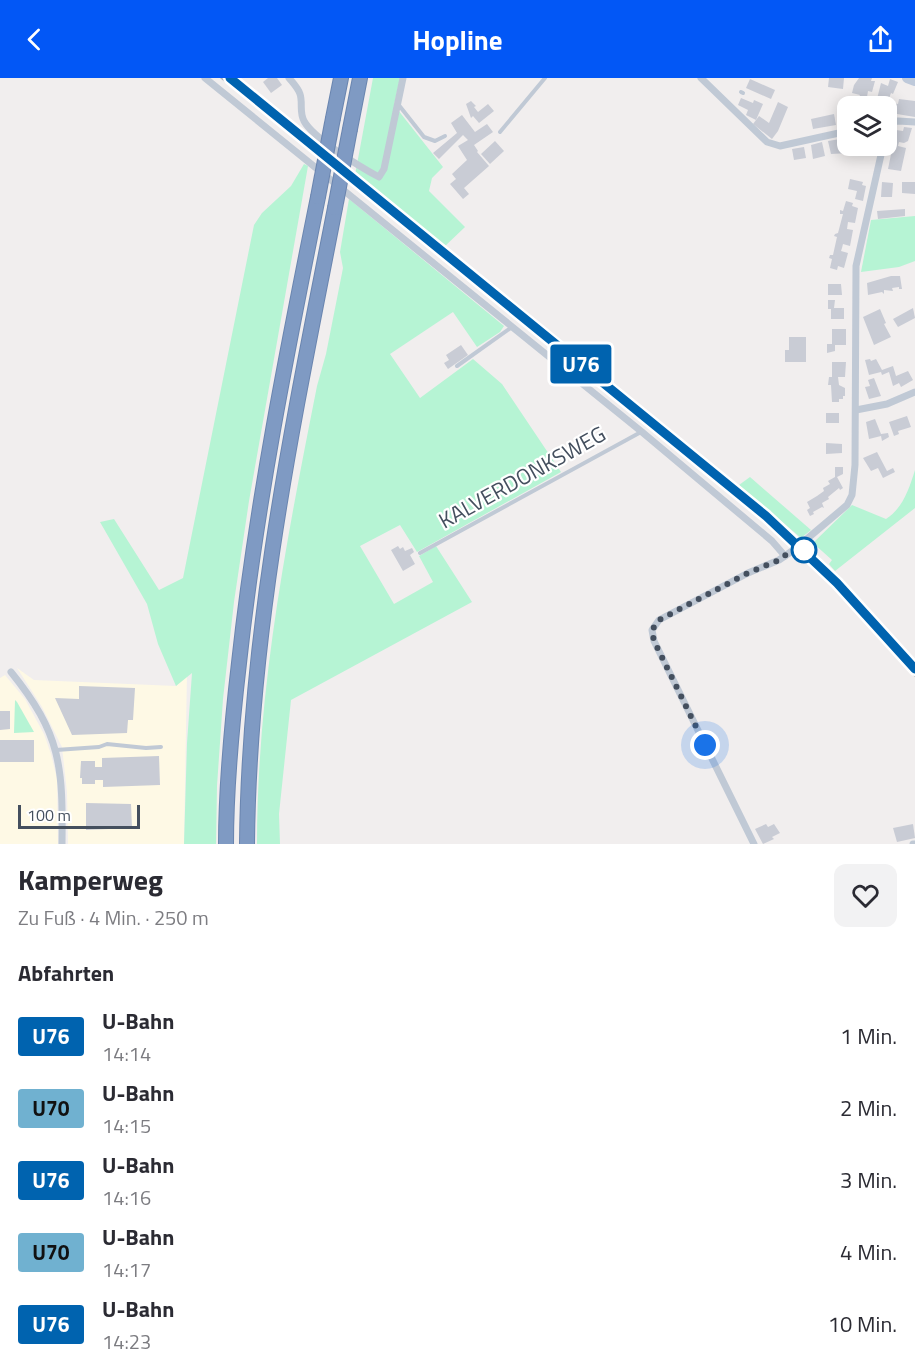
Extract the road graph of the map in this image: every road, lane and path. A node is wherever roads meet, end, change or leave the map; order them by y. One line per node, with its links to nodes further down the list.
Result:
1 (205, 78): 17 (street, KALVERDONKSWEG)
2 (289, 78): 10 (street)
3 (341, 78): 28 (highway, bridge)
4 (360, 78): 29 (highway, bridge)
5 (403, 78): 10 (street)
6 (545, 78): 13 (lane)
7 (700, 78): 14 (street)
8 (907, 78): 9 (main road)
9 (915, 81)
10 (398, 104): 15 (lane)
11 (915, 122): 12 (street)
12 (897, 123)
13 (500, 132)
14 (837, 133)
15 (445, 136)
16 (881, 156): 20 (street)
17 (512, 327): 18 (lane); 21 (street, KALVERDONKSWEG)
18 (457, 366)
19 (915, 392): 20 (street)
20 (856, 410): 23 (street)
21 (642, 432): 22 (lane, KALVERDONKSWEG); 23 (street, KALVERDONKSWEG)
22 (420, 553)
23 (785, 556): 30 (street)
24 (11, 672): 26 (street)
25 (160, 747): 26 (lane)
26 (56, 750): 27 (street)
27 (62, 844)
28 (226, 844)
29 (247, 844)
30 (754, 844)

